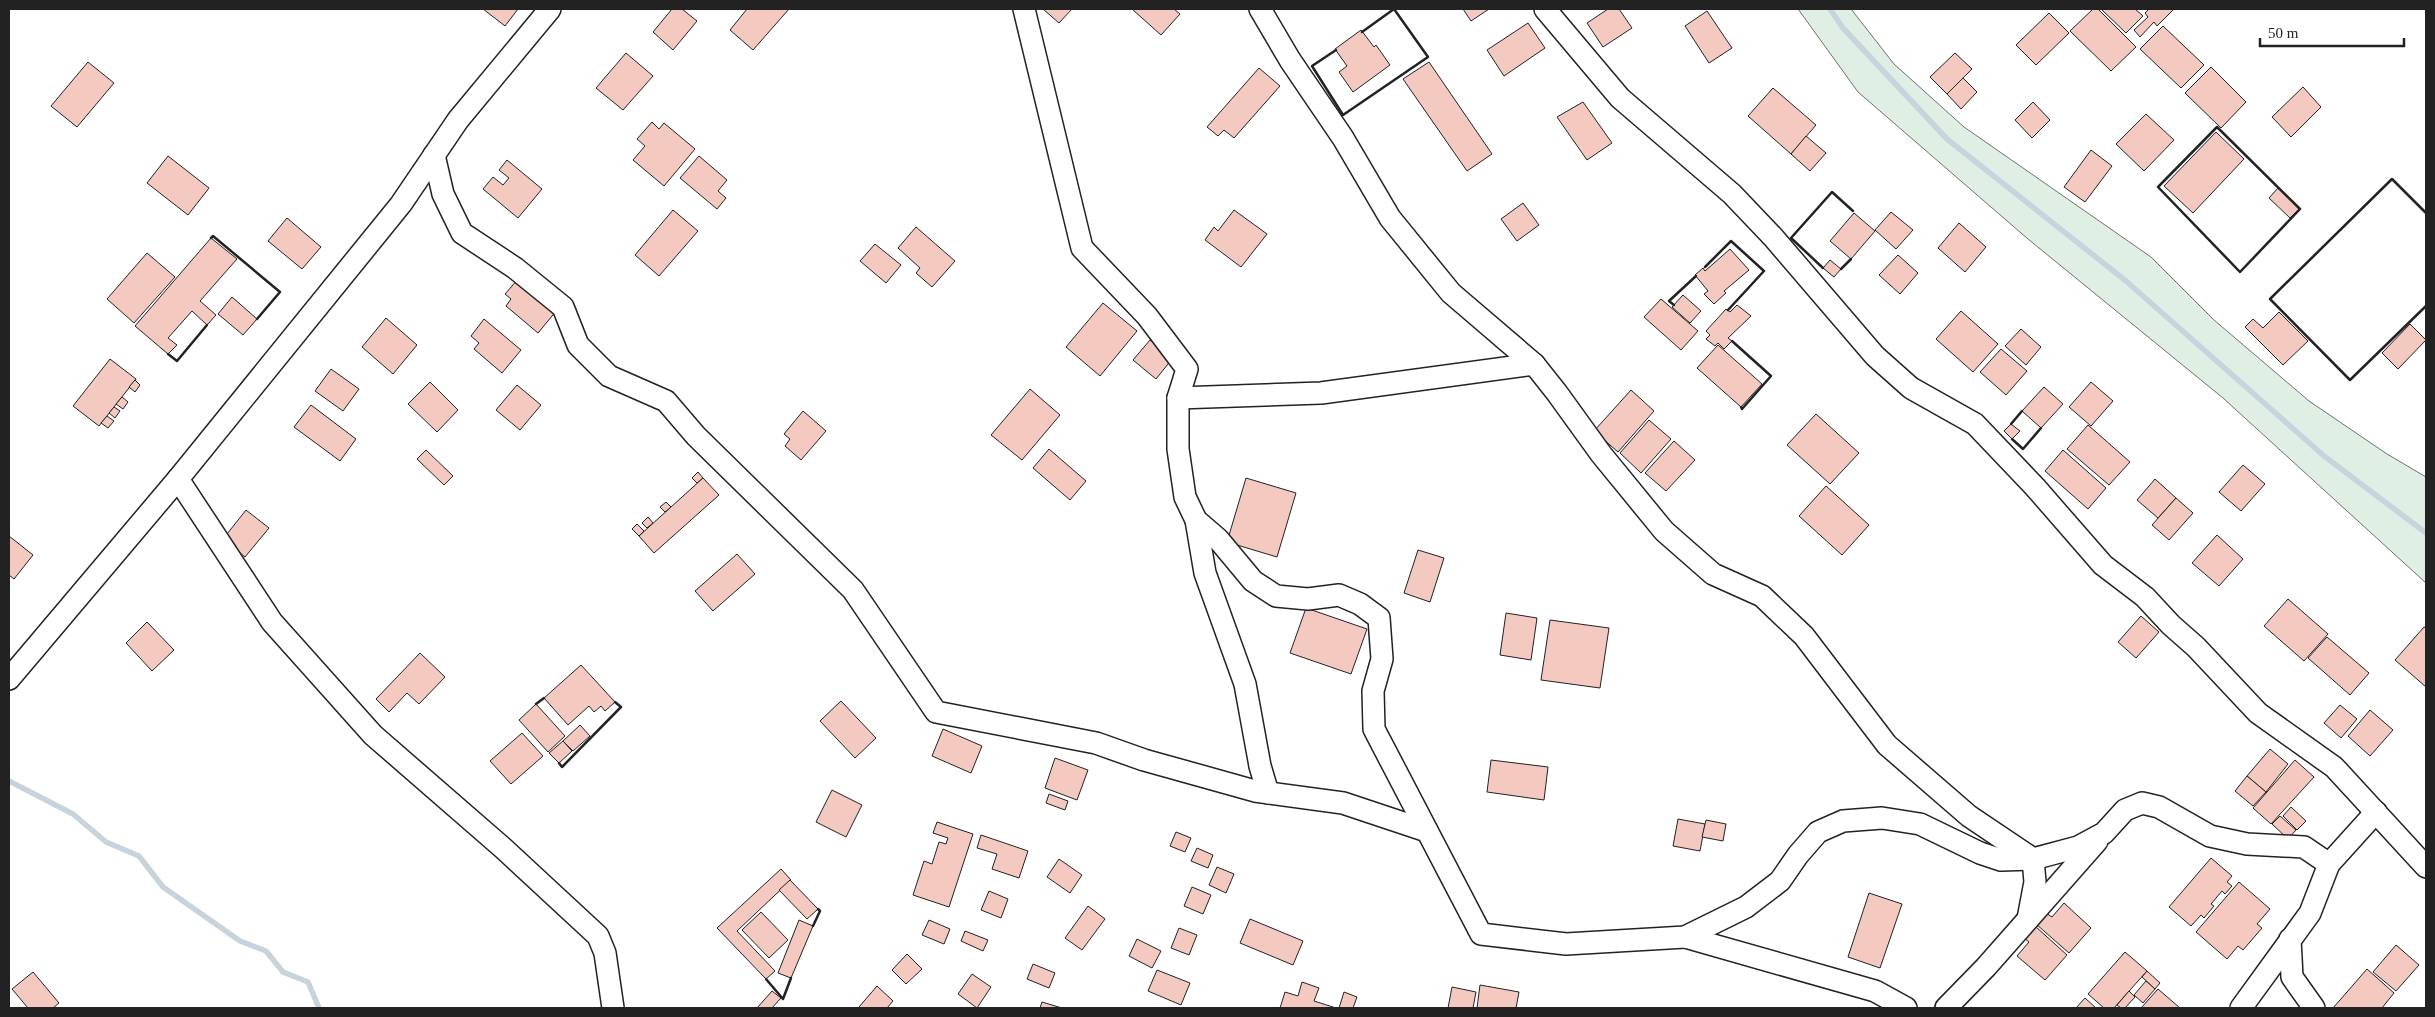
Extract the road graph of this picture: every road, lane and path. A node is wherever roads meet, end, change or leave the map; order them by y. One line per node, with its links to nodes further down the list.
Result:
1 (550, 9): 5 (street)
2 (1024, 9): 7 (street)
3 (1260, 9): 6 (street)
4 (1545, 9): 12 (street)
5 (434, 155): 8 (street); 11 (street)
6 (1534, 364): 7 (street); 15 (street)
7 (1178, 398): 9 (street)
8 (178, 479): 10 (street); 21 (street)
9 (1196, 520): 11 (street); 13 (street)
10 (9, 679)
11 (1268, 793): 13 (street)
12 (2376, 812): 16 (street); 17 (street)
13 (1427, 831): 19 (street)
14 (2104, 833): 15 (street); 16 (street); 18 (street)
15 (2033, 859): 18 (street); 19 (street)
16 (2329, 864): 20 (street)
17 (2426, 867)
18 (2028, 919): 23 (street)
19 (1685, 937): 22 (street)
20 (2290, 939): 24 (street); 25 (street)
21 (613, 1008)
22 (1906, 1008)
23 (1946, 1008)
24 (2241, 1008)
25 (2314, 1008)

